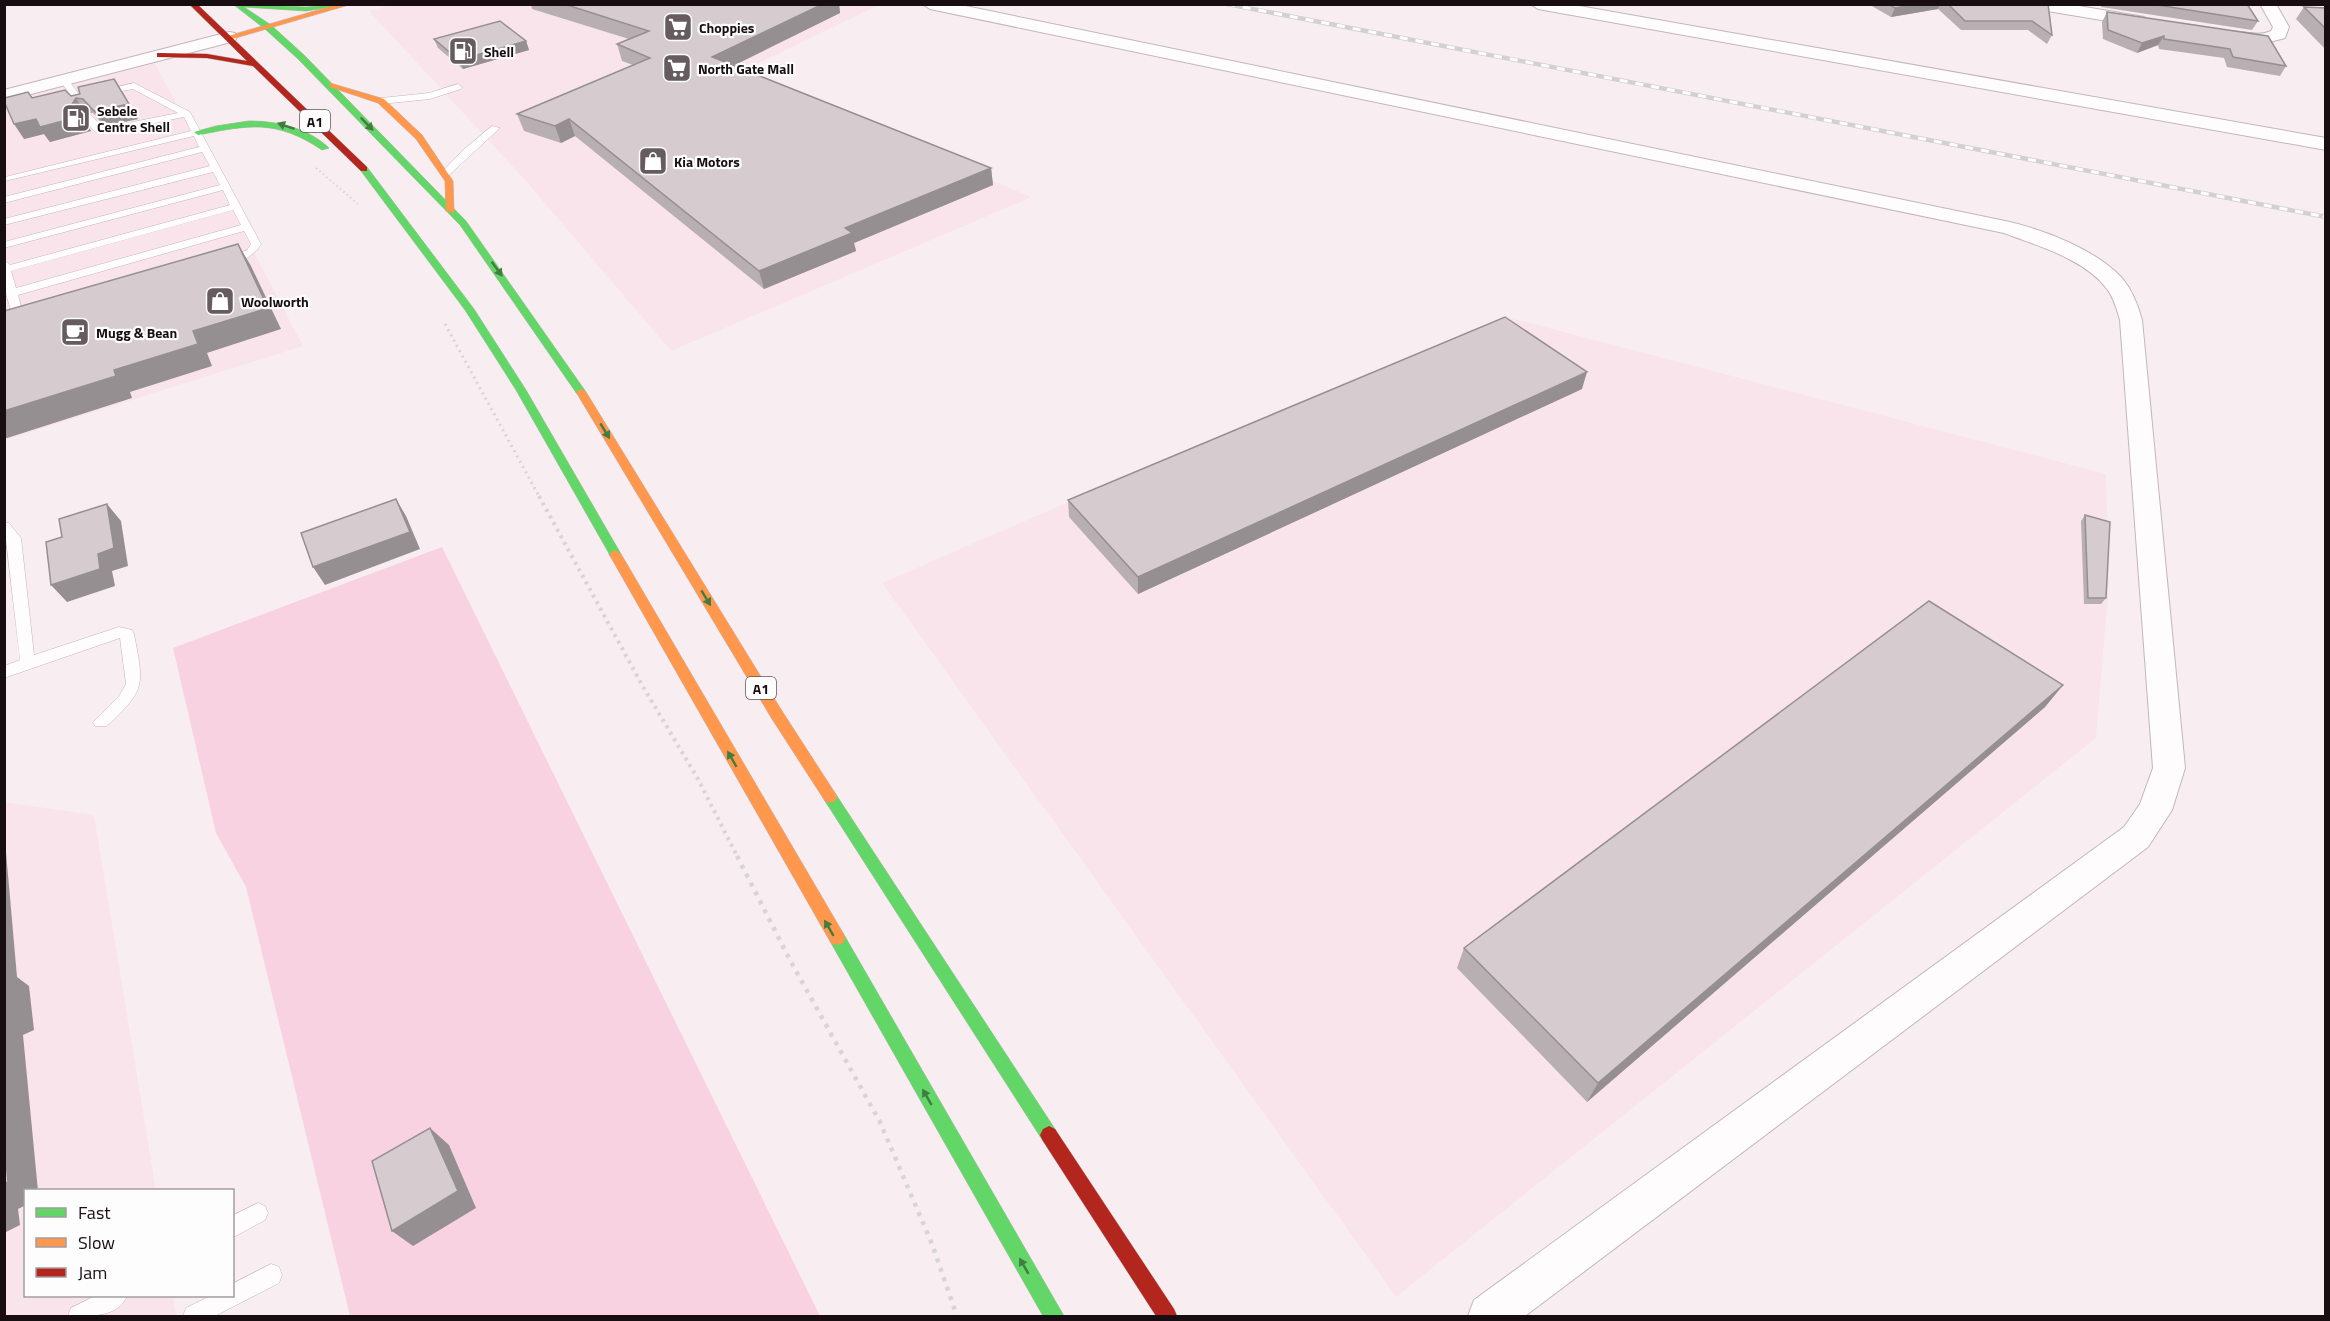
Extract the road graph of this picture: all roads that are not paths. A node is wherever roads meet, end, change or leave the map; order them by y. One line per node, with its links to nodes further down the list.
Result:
1 (237, 4): 2 (main road); 11 (main road, A1)
2 (349, 4): 9 (main road); 11 (main road)
3 (930, 4): 59 (street)
4 (1538, 4): 28 (street)
5 (2035, 4): 8 (street)
6 (2268, 4): 12 (street)
7 (193, 5): 13 (main road, A1); 14 (main road)
8 (2078, 8): 10 (street)
9 (325, 25)
10 (2162, 25)
11 (268, 27): 13 (main road); 17 (main road, A1)
12 (2210, 32)
13 (229, 38): 14 (street); 15 (main road, A1)
14 (160, 55): 15 (main road); 16 (street)
15 (258, 65): 32 (main road, A1)
16 (64, 80): 19 (street); 20 (lane)
17 (326, 82): 21 (main road); 37 (main road, A1, one-way to 37)
18 (458, 87): 21 (lane)
19 (4, 96)
20 (76, 98): 22 (lane); 23 (lane)
21 (381, 101): 31 (main road)
22 (83, 107)
23 (187, 114): 24 (lane); 25 (main road); 27 (lane)
24 (88, 117)
25 (246, 123): 27 (main road); 32 (main road, one-way to 25)
26 (495, 128): 31 (lane)
27 (198, 132): 29 (lane); 33 (lane)
28 (2325, 144)
29 (205, 148): 30 (lane); 35 (lane)
30 (215, 168): 34 (lane); 38 (lane)
31 (445, 174): 37 (main road)
32 (372, 177): 58 (main road, A1, one-way to 32)
33 (6, 180)
34 (224, 187): 36 (lane); 40 (lane)
35 (4, 200)
36 (234, 207): 39 (lane); 42 (lane)
37 (451, 211): 55 (main road, A1, one-way to 55)
38 (4, 222)
39 (247, 227): 41 (lane); 43 (lane)
40 (4, 245)
41 (219, 264)
42 (5, 266): 43 (lane)
43 (12, 293): 44 (lane)
44 (4, 326)
45 (6, 528): 46 (lane)
46 (28, 664): 47 (lane); 48 (lane)
47 (4, 672)
48 (101, 722)
49 (258, 1213): 50 (lane)
50 (234, 1227)
51 (271, 1275): 52 (lane)
52 (234, 1295)
53 (114, 1297): 56 (lane)
54 (231, 1297): 57 (lane)
55 (1169, 1312)
56 (79, 1317)
57 (194, 1317)
58 (1054, 1317)
59 (1490, 1317)

